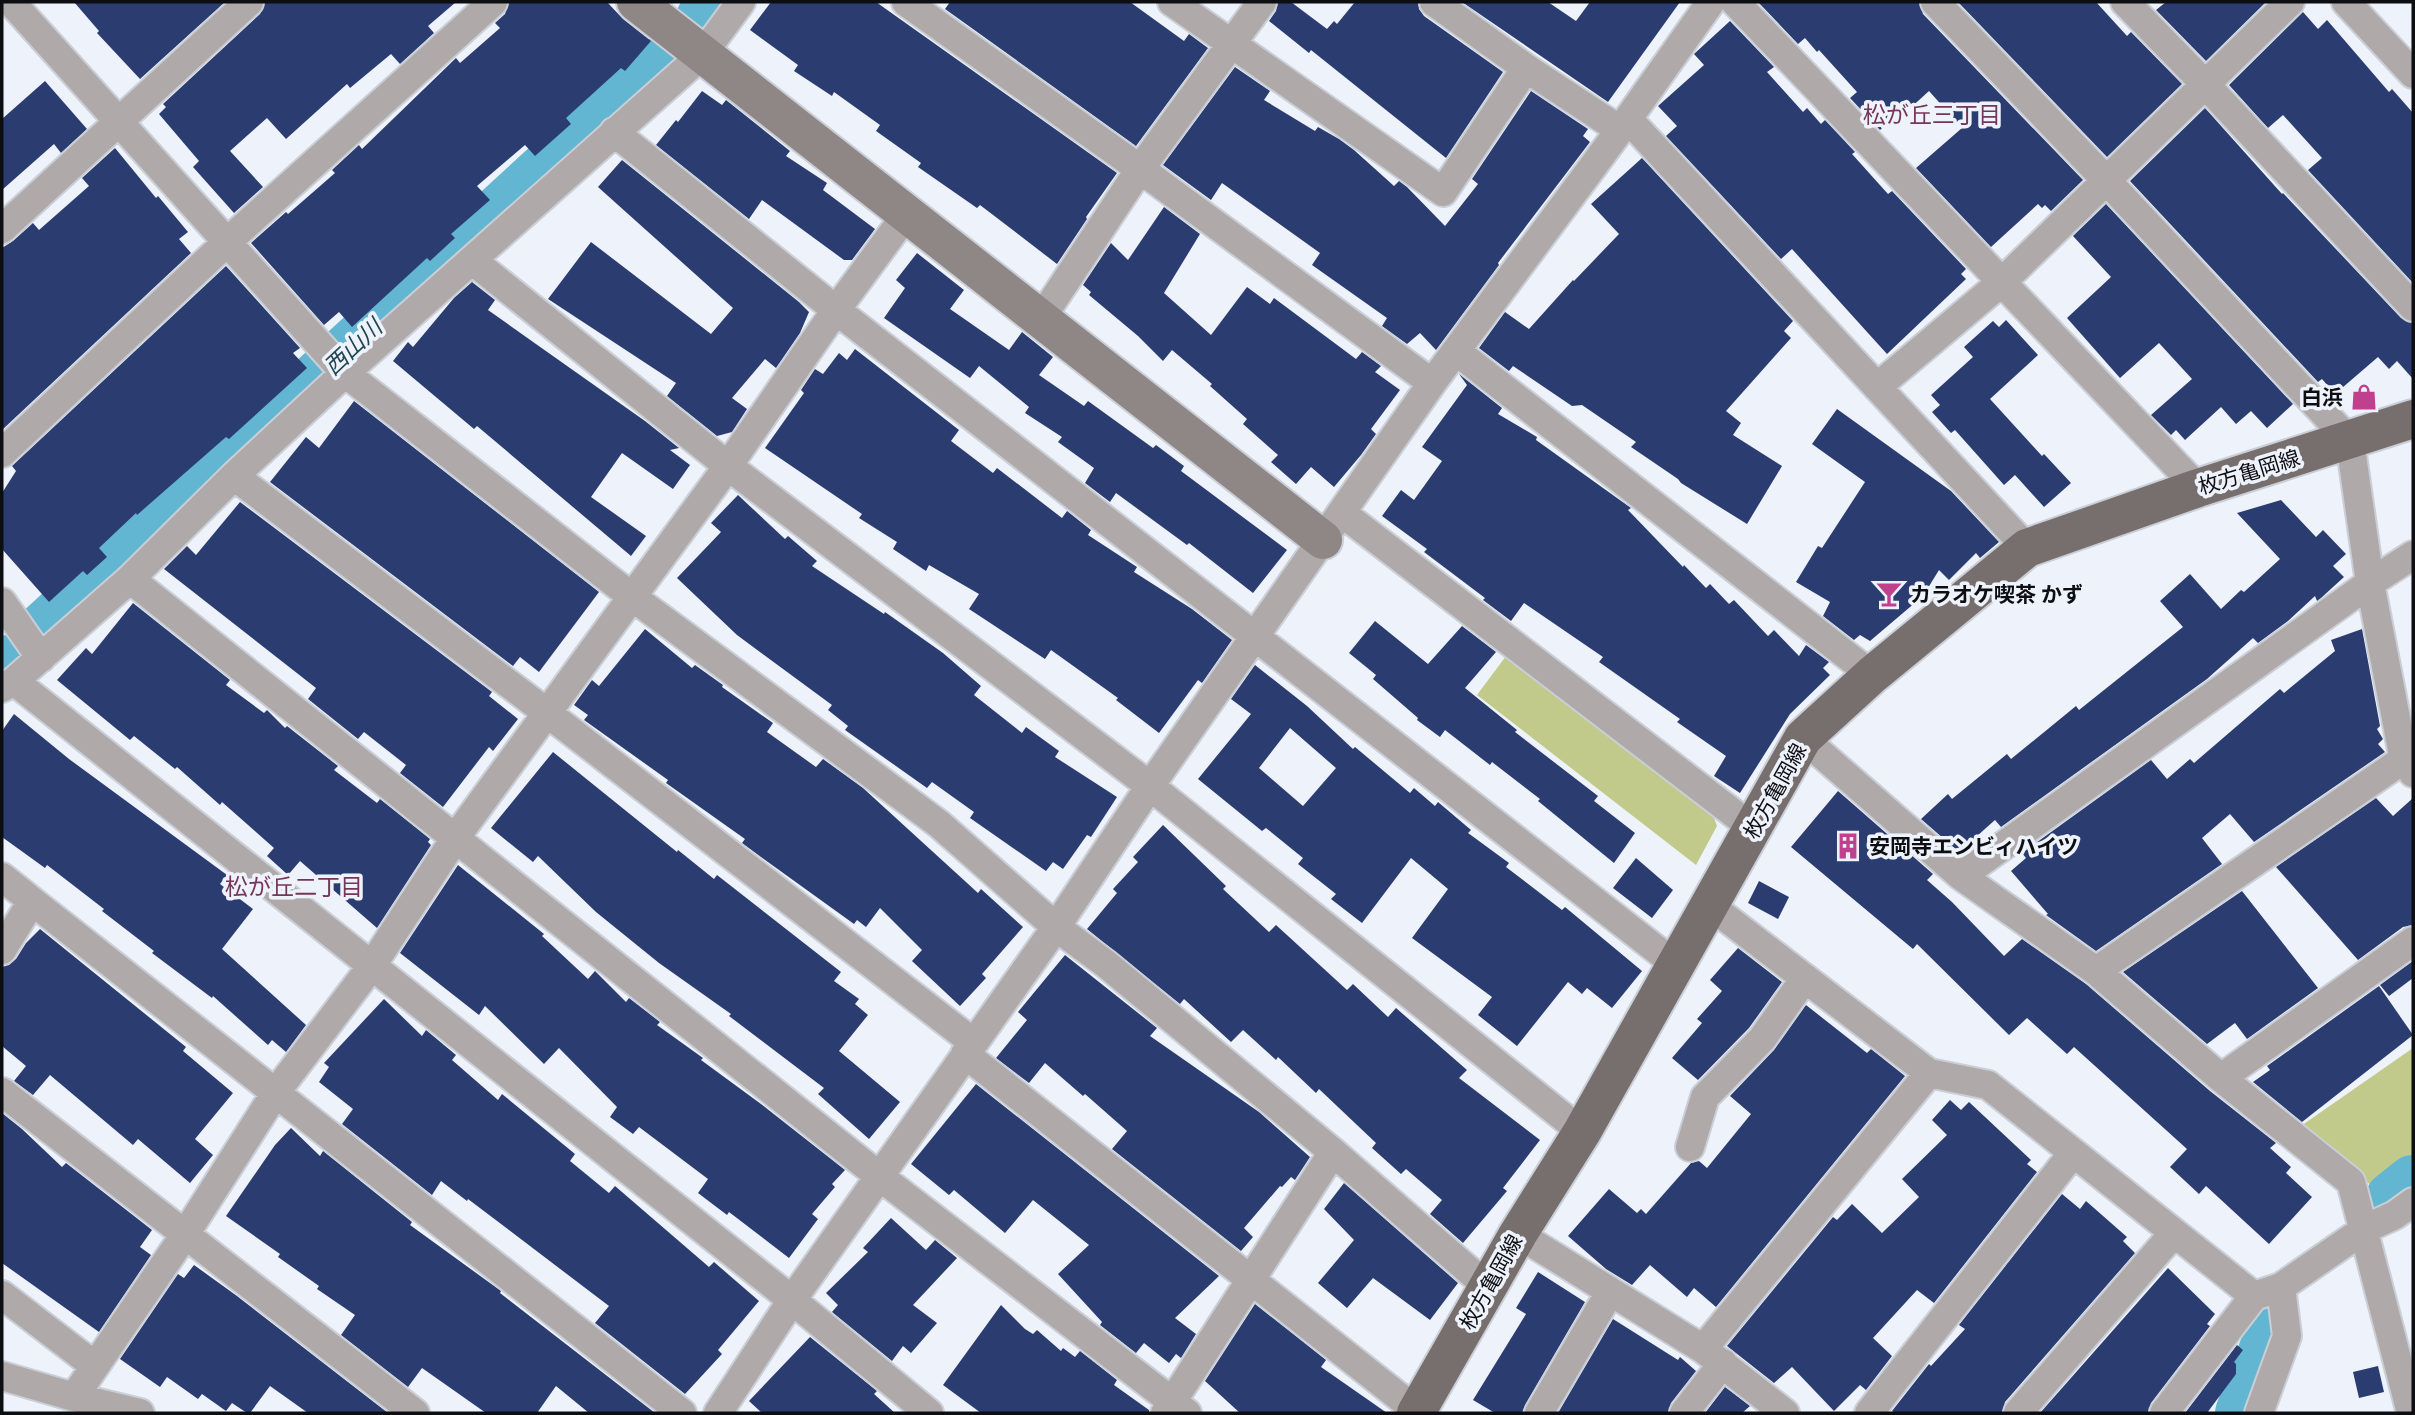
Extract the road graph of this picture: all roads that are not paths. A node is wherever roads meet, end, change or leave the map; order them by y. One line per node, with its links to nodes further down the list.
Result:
1 (10, 2): 21 (street)
2 (249, 2): 21 (street)
3 (493, 2): 28 (street)
4 (636, 2): 17 (street)
5 (741, 2): 17 (street)
6 (906, 2): 24 (street)
7 (1172, 2): 16 (street)
8 (1262, 2): 16 (street)
9 (1434, 2): 18 (street)
10 (1735, 2): 30 (street)
11 (1935, 2): 25 (street)
12 (2125, 2): 20 (street)
13 (2290, 2): 20 (street)
14 (2346, 2): 19 (street)
15 (1706, 3): 22 (street)
16 (1231, 44): 18 (street); 24 (street)
17 (702, 55): 23 (street); 26 (street)
18 (1526, 68): 22 (street)
19 (2413, 74)
20 (2204, 83): 25 (street); 31 (street)
21 (119, 122): 27 (street); 28 (street)
22 (1624, 125): 34 (street); 37 (street)
23 (614, 132): 29 (street); 32 (street)
24 (1140, 169): 33 (street); 36 (street)
25 (2107, 181): 30 (street); 39 (street)
26 (906, 215): 32 (street); 33 (street)
27 (2, 229)
28 (226, 243): 35 (street); 40 (street)
29 (473, 261): 35 (street); 41 (street)
30 (2003, 281): 37 (street); 43 (street)
31 (2413, 307)
32 (836, 310): 41 (street); 51 (street)
33 (1040, 320): 44 (street)
34 (1456, 351): 36 (street); 53 (street)
35 (345, 373): 42 (street); 49 (street)
36 (1432, 383): 44 (street)
37 (1877, 387): 45 (street)
38 (2413, 419): 39 (main road, 枚方亀岡線)
39 (2350, 441): 43 (main road, 枚方亀岡線); 48 (street)
40 (2, 453)
41 (728, 466): 49 (street); 58 (street)
42 (234, 476): 47 (street); 55 (street)
43 (2198, 488): 45 (main road, 枚方亀岡線)
44 (1333, 526): 51 (street); 59 (street)
45 (2027, 548): 53 (main road, 枚方亀岡線)
46 (2413, 555): 48 (street)
47 (130, 579): 52 (street); 60 (street)
48 (2370, 583): 57 (street); 61 (street)
49 (631, 596): 55 (street); 65 (street)
50 (2, 602): 52 (street)
51 (1255, 637): 58 (street); 68 (street)
52 (41, 658): 54 (street)
53 (1872, 675): 56 (main road, 枚方亀岡線)
54 (8, 684): 69 (street)
55 (546, 712): 60 (street); 72 (street)
56 (1803, 738): 59 (main road, 枚方亀岡線); 61 (street)
57 (2410, 762): 70 (street)
58 (1150, 786): 65 (street); 77 (street)
59 (1754, 829): 64 (main road, 枚方亀岡線)
60 (456, 837): 69 (street); 81 (street)
61 (1961, 876): 70 (street)
62 (2, 877): 63 (street)
63 (32, 901): 67 (street); 76 (street)
64 (1708, 904): 68 (main road, 枚方亀岡線); 71 (street)
65 (1056, 927): 72 (street); 79 (street)
66 (2413, 941): 74 (street)
67 (2, 950)
68 (1675, 964): 77 (main road, 枚方亀岡線)
69 (371, 967): 76 (street); 93 (street)
70 (2096, 971): 74 (street)
71 (1805, 978): 73 (street); 78 (street)
72 (970, 1049): 81 (street); 87 (street)
73 (1929, 1073): 80 (street); 95 (street)
74 (2221, 1078): 83 (street)
75 (2, 1092): 84 (street)
76 (276, 1092): 84 (street); 103 (street)
77 (1582, 1132): 86 (main road, 枚方亀岡線)
78 (1690, 1147)
79 (1333, 1152): 87 (street); 89 (street)
80 (2073, 1153): 85 (street); 109 (street)
81 (879, 1176): 93 (street); 99 (street)
82 (2413, 1202): 83 (street)
83 (2365, 1229): 88 (street); 94 (street)
84 (186, 1233): 96 (street); 102 (street)
85 (2174, 1233): 92 (street); 110 (street)
86 (1518, 1234): 89 (main road, 枚方亀岡線); 90 (street)
87 (1251, 1280): 99 (street); 100 (street)
88 (2281, 1287): 92 (street); 112 (street)
89 (1489, 1288): 100 (main road, 枚方亀岡線)
90 (1610, 1292): 95 (street); 106 (street)
91 (2, 1295): 96 (street)
92 (2253, 1296): 111 (street)
93 (792, 1300): 104 (street); 105 (street)
94 (2404, 1342): 113 (street)
95 (1713, 1356): 107 (street); 108 (street)
96 (95, 1366): 98 (street)
97 (2, 1376): 98 (street)
98 (74, 1397): 101 (street)
99 (1175, 1409)
100 (1417, 1412)
101 (139, 1413)
102 (415, 1413)
103 (682, 1413)
104 (718, 1413)
105 (929, 1413)
106 (1539, 1413)
107 (1684, 1413)
108 (1785, 1413)
109 (1868, 1413)
110 (2018, 1413)
111 (2164, 1413)
112 (2259, 1413)
113 (2412, 1413)

